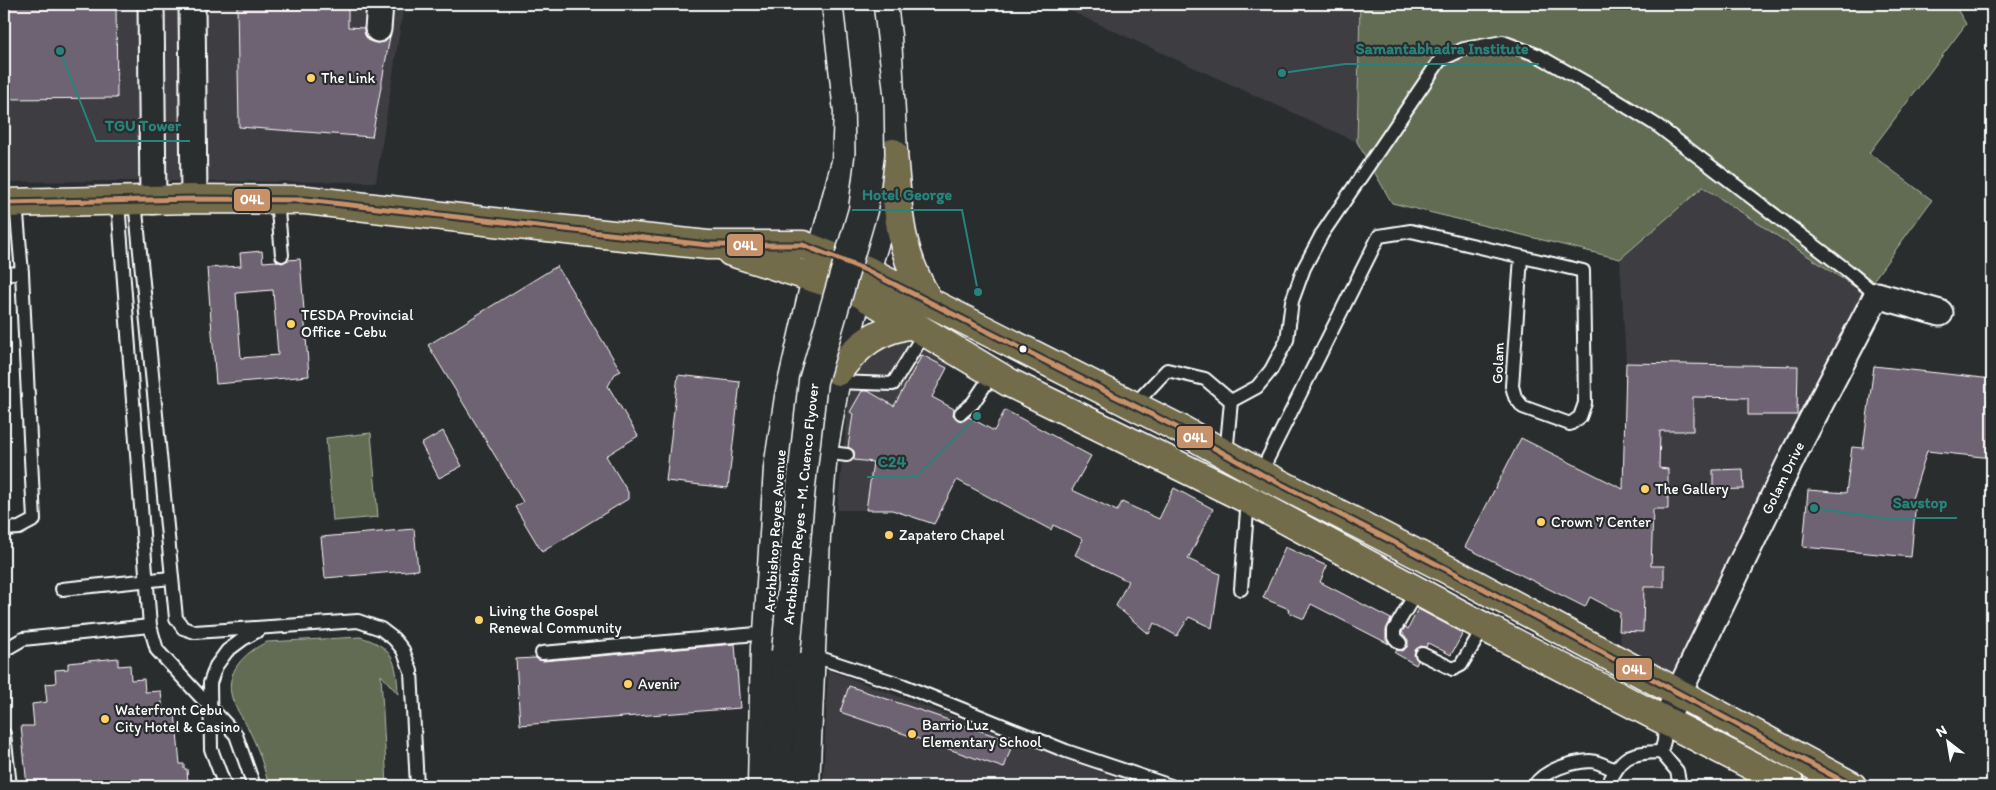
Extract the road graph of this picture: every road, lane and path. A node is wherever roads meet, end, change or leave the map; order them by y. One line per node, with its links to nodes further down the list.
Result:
1 (151, 4): 12 (street)
2 (192, 4): 10 (street)
3 (380, 4): 7 (street)
4 (836, 4): 8 (main road, Archbishop Reyes Avenue)
5 (858, 4): 45 (main road, Archbishop Reyes - M. Cuenco Flyover, bridge)
6 (883, 4): 9 (main road, Archbishop Reyes Avenue)
7 (378, 29)
8 (847, 143): 9 (main road); 15 (main road, Archbishop Reyes Avenue)
9 (893, 151): 21 (main road, Archbishop Reyes Avenue); 23 (main road)
10 (194, 199): 11 (main road); 12 (main road)
11 (277, 200): 14 (main road); 16 (lane)
12 (135, 201): 13 (main road); 36 (lane); 37 (lane)
13 (10, 203): 18 (lane)
14 (708, 245): 15 (main road); 20 (main road)
15 (822, 252): 20 (main road, Archbishop Reyes Avenue); 21 (main road)
16 (282, 255)
17 (1521, 257): 17 (lane, Golam); 33 (lane)
18 (22, 273): 19 (lane); 35 (lane)
19 (4, 274)
20 (816, 279): 21 (main road); 28 (main road, Archbishop Reyes Avenue)
21 (862, 281): 23 (main road); 25 (main road); 27 (main road, Archbishop Reyes Avenue)
22 (1877, 295): 24 (street); 29 (lane); 49 (street, Golam Drive)
23 (930, 303): 30 (main road)
24 (1940, 313)
25 (919, 328): 26 (main road); 27 (main road); 27 (lane)
26 (993, 373): 31 (lane); 34 (main road)
27 (836, 381): 28 (main road); 45 (main road, Archbishop Reyes Avenue)
28 (792, 386): 45 (main road, Archbishop Reyes Avenue)
29 (1231, 401): 30 (lane); 32 (lane)
30 (1133, 406): 32 (main road)
31 (961, 413)
32 (1226, 455): 33 (main road)
33 (1261, 474): 34 (lane); 49 (main road)
34 (1247, 499): 39 (lane); 40 (main road)
35 (4, 529)
36 (171, 578): 37 (lane); 43 (lane)
37 (147, 581): 38 (lane); 41 (lane)
38 (62, 589)
39 (1241, 589)
40 (1417, 591): 42 (main road); 44 (lane)
41 (150, 626): 46 (lane); 50 (lane)
42 (1484, 627): 48 (lane); 51 (main road)
43 (262, 628): 50 (lane); 58 (lane)
44 (1400, 643)
45 (788, 646): 47 (lane); 59 (main road, Archbishop Reyes Avenue); 60 (main road, Archbishop Reyes Avenue); 61 (main road, Archbishop Reyes Avenue); 62 (lane)
46 (4, 650)
47 (542, 654)
48 (1422, 654)
49 (1679, 694): 51 (street, Golam Drive); 67 (main road)
50 (210, 707): 56 (lane); 57 (lane)
51 (1665, 721): 53 (lane); 66 (main road)
52 (4, 734): 55 (lane)
53 (1661, 752): 54 (lane); 65 (lane)
54 (1616, 770): 63 (lane); 64 (lane)
55 (10, 786)
56 (225, 786)
57 (254, 786)
58 (417, 786)
59 (762, 786)
60 (782, 786)
61 (805, 786)
62 (1171, 786)
63 (1534, 786)
64 (1607, 786)
65 (1680, 786)
66 (1791, 786)
67 (1852, 786)

